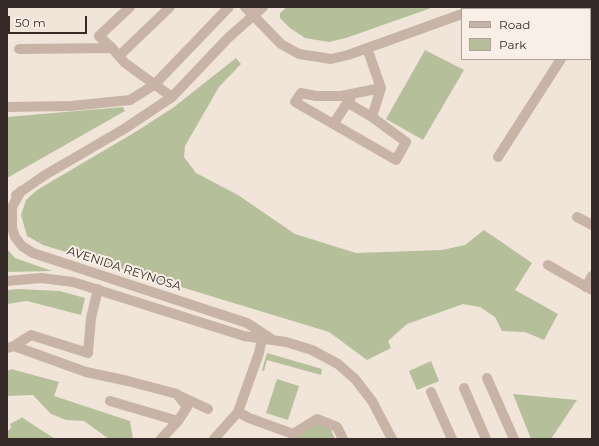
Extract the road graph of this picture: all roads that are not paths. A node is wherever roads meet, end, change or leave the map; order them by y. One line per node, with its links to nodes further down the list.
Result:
1 (130, 7): 8 (street)
2 (171, 7): 11 (street)
3 (229, 7): 13 (street)
4 (244, 7): 7 (street)
5 (264, 7): 7 (street)
6 (461, 14): 9 (street)
7 (253, 16): 9 (street); 15 (street)
8 (112, 48): 10 (street); 11 (street)
9 (367, 48): 14 (street)
10 (19, 49)
11 (119, 56): 13 (street)
12 (560, 60): 20 (street)
13 (154, 85): 15 (street); 17 (street)
14 (381, 88): 16 (street); 18 (street)
15 (172, 97): 21 (street)
16 (350, 98): 18 (street); 19 (street); 19 (street)
17 (7, 107)
18 (372, 117): 19 (street)
19 (334, 123)
20 (498, 157)
21 (21, 191): 22 (street); 30 (street, AVENIDA REYNOSA)
22 (7, 203)
23 (577, 217): 24 (street)
24 (592, 226)
25 (548, 265): 28 (street)
26 (592, 276): 28 (street)
27 (7, 281): 29 (street, AVENIDA REYNOSA)
28 (589, 288)
29 (98, 289): 30 (street, AVENIDA REYNOSA); 32 (street)
30 (266, 338): 40 (street); 46 (street, AVENIDA REYNOSA)
31 (11, 347): 32 (street); 33 (street)
32 (88, 353): 33 (street)
33 (86, 372): 37 (street)
34 (487, 378): 49 (street)
35 (464, 388): 48 (street)
36 (431, 392): 47 (street)
37 (177, 394): 39 (street); 41 (street)
38 (110, 401): 41 (street)
39 (208, 409)
40 (238, 412): 42 (street); 44 (street)
41 (178, 421): 43 (street)
42 (280, 435): 45 (street)
43 (161, 439)
44 (214, 439)
45 (343, 439)
46 (392, 439)
47 (452, 439)
48 (486, 439)
49 (514, 439)

